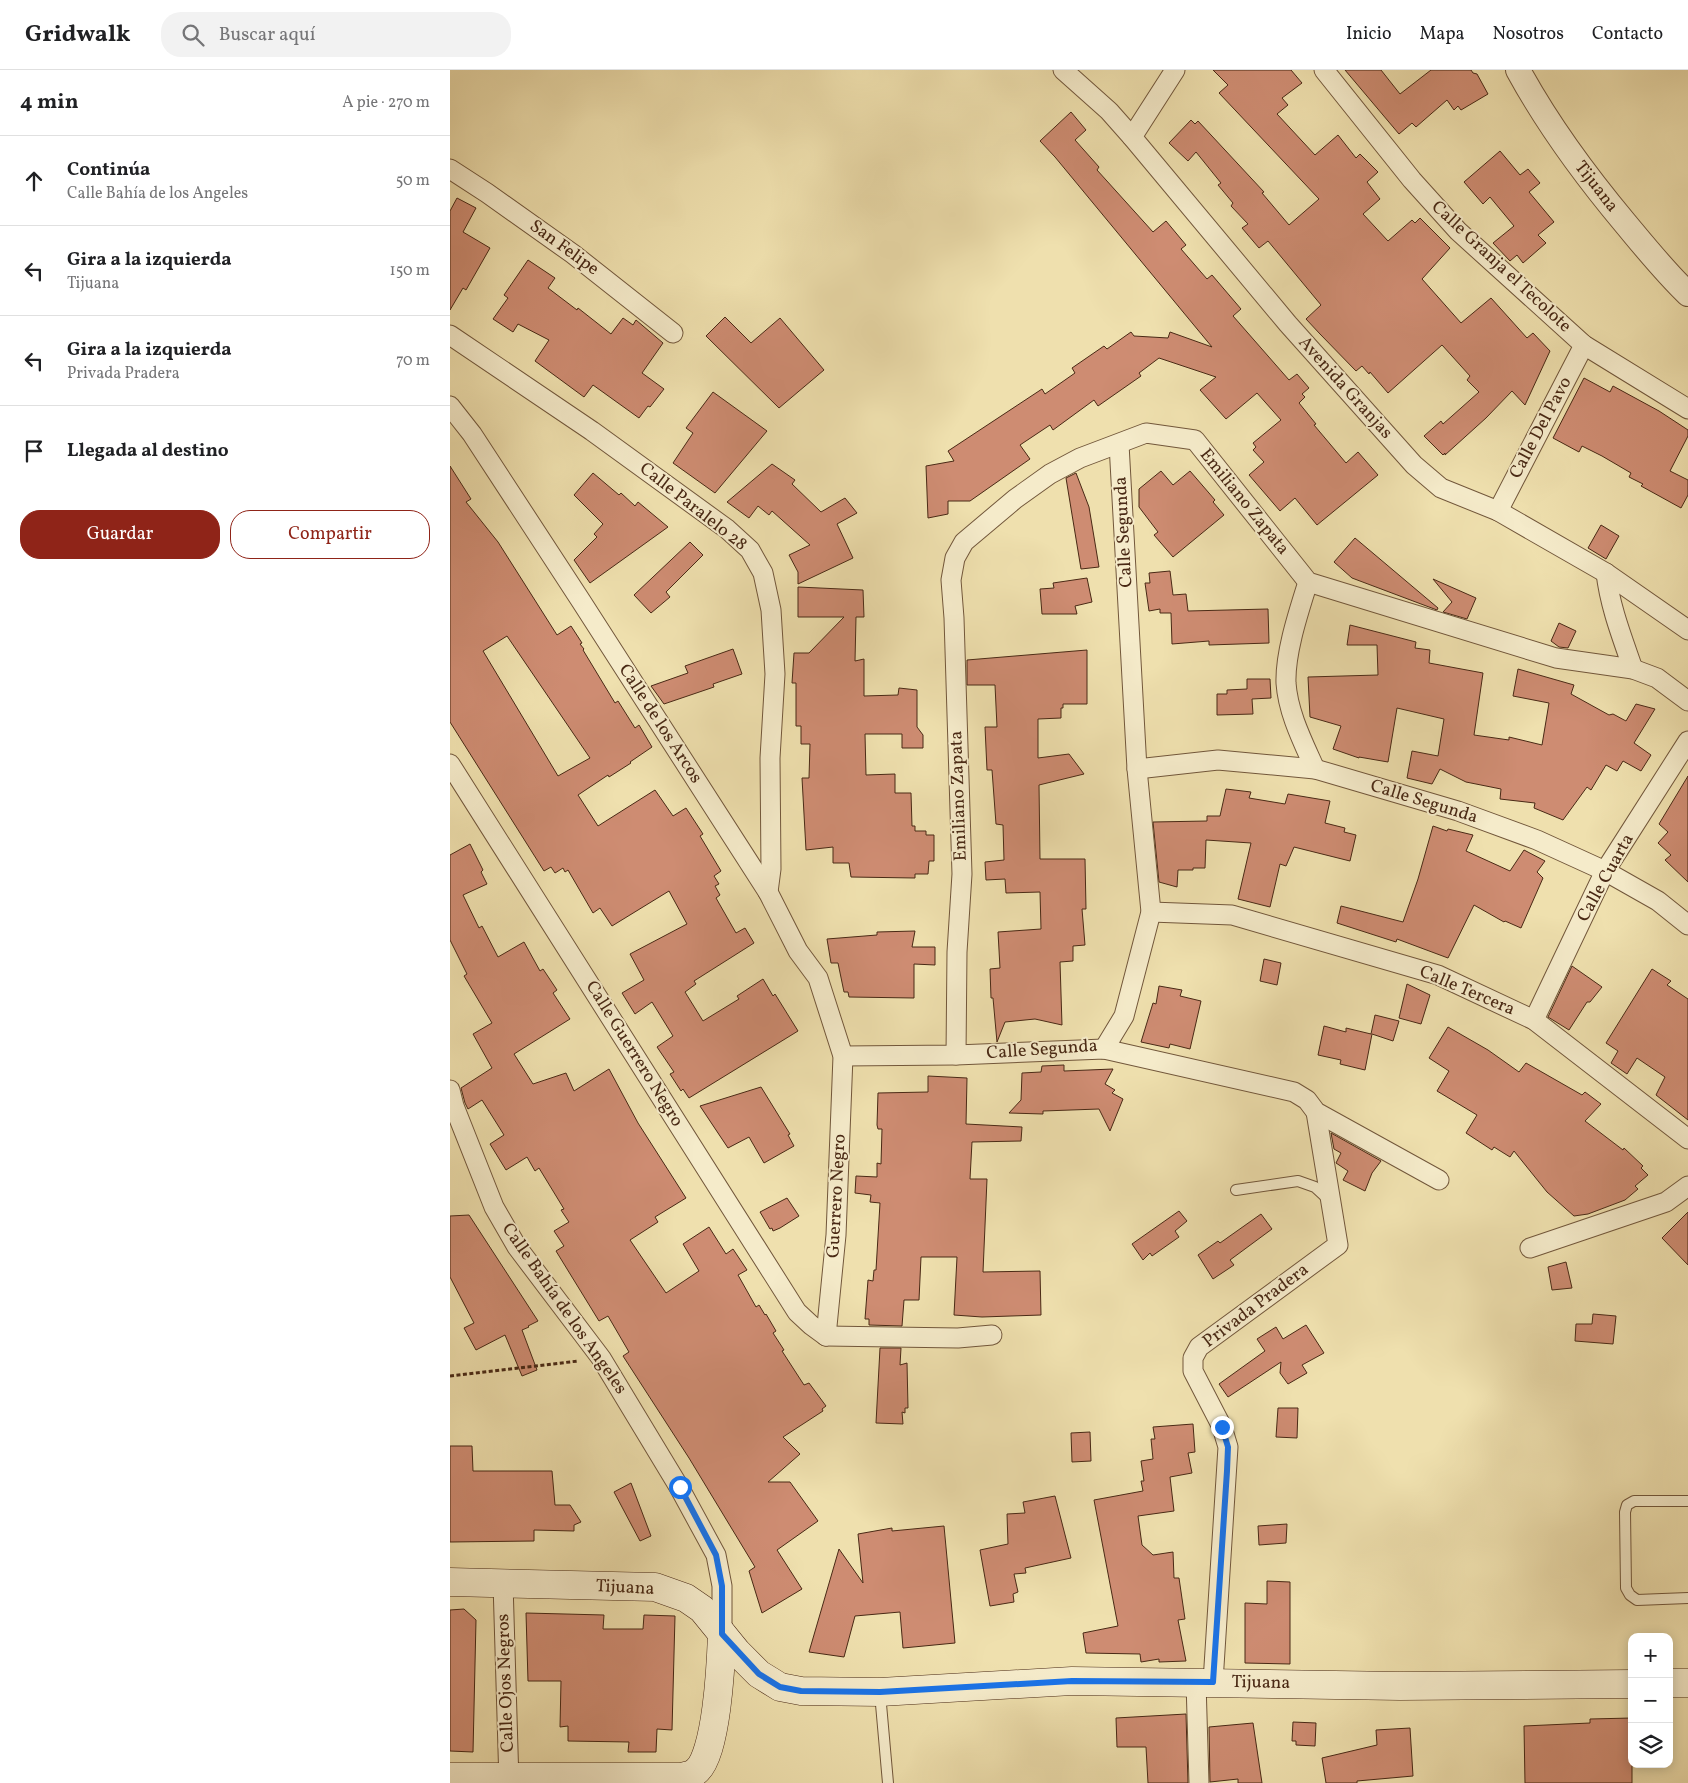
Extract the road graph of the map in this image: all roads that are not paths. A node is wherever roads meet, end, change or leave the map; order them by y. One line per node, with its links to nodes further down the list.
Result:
1 (1063, 70): 5 (street, Avenida Granjas)
2 (1175, 70): 5 (street)
3 (1324, 70): 10 (street, Calle Granja el Tecolote)
4 (1518, 70): 7 (street, Tijuana)
5 (1132, 137): 14 (street, Avenida Granjas)
6 (450, 169): 8 (street, San Felipe)
7 (1688, 294)
8 (673, 333)
9 (450, 335): 25 (street, Calle Paralelo 28)
10 (1584, 345): 12 (street, Calle Granja el Tecolote); 14 (street, Calle Del Pavo)
11 (450, 406): 25 (street, Calle de los Arcos)
12 (1688, 409)
13 (1119, 444): 16 (street, Emiliano Zapata); 22 (street, Calle Segunda); 31 (street, Emiliano Zapata)
14 (1498, 511): 15 (street, Avenida Granjas)
15 (1606, 573): 17 (street, Avenida Granjas); 18 (street)
16 (1308, 582): 18 (street); 23 (street)
17 (1688, 630)
18 (1634, 669): 19 (street)
19 (1688, 701)
20 (1688, 741): 24 (street, Calle Cuarta)
21 (450, 764): 41 (street, Calle Guerrero Negro)
22 (1137, 769): 23 (street, Calle Segunda); 26 (street, Calle Segunda)
23 (1315, 770): 24 (street, Calle Segunda)
24 (1605, 871): 27 (street, Calle Segunda); 28 (street, Calle Cuarta)
25 (768, 892): 30 (street, Calle de los Arcos)
26 (1151, 912): 28 (street, Calle Tercera); 29 (street, Calle Segunda)
27 (1688, 925)
28 (1534, 1020): 34 (street, Calle Tercera)
29 (1104, 1049): 31 (street, Calle Segunda); 33 (street)
30 (843, 1056): 31 (street, Calle Segunda); 41 (street, Guerrero Negro)
31 (956, 1056)
32 (450, 1090): 46 (street, Calle Bahía de los Angeles)
33 (1316, 1112): 35 (street); 38 (street, Privada Pradera)
34 (1688, 1139)
35 (1439, 1180)
36 (1688, 1186): 39 (street)
37 (1236, 1190): 38 (lane)
38 (1331, 1202): 47 (street, Privada Pradera)
39 (1530, 1248)
40 (992, 1335): 41 (street)
41 (826, 1336)
42 (1688, 1501): 45 (lane)
43 (450, 1582): 44 (main road, Tijuana)
44 (503, 1583): 46 (main road, Tijuana); 53 (street, Calle Ojos Negros)
45 (1688, 1598)
46 (722, 1634): 51 (main road, Tijuana); 53 (main road)
47 (1205, 1682): 49 (main road, Tijuana); 51 (main road, Tijuana); 55 (street)
48 (1688, 1683): 50 (main road)
49 (1628, 1684)
50 (1673, 1684)
51 (880, 1692): 54 (lane)
52 (450, 1777): 53 (main road)
53 (509, 1780)
54 (888, 1783)
55 (1199, 1783)

